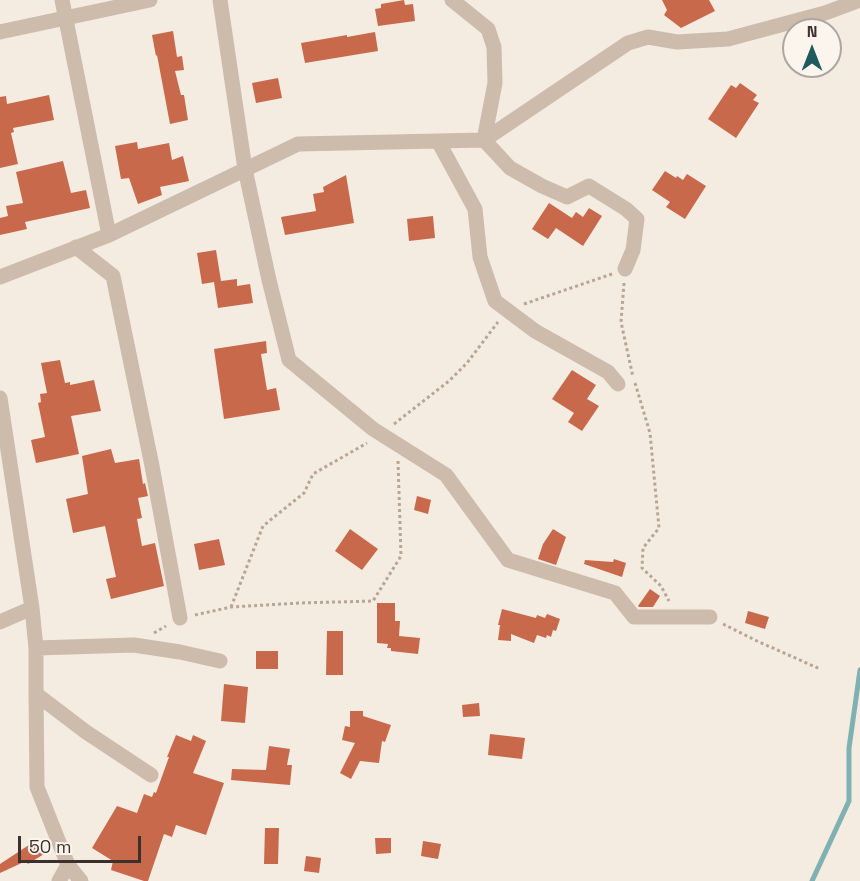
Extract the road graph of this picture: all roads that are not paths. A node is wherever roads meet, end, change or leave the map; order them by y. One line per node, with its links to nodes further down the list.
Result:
1 (62, 0): 6 (street)
2 (150, 0): 6 (street)
3 (220, 0): 10 (street)
4 (452, 0): 8 (street)
5 (860, 0): 8 (street)
6 (65, 18): 7 (street); 11 (street)
7 (0, 32)
8 (484, 140): 9 (street); 13 (street)
9 (438, 141): 10 (street); 15 (street)
10 (245, 170): 11 (street); 18 (street)
11 (109, 235): 12 (street)
12 (76, 248): 14 (street); 19 (street)
13 (625, 269)
14 (0, 277)
15 (618, 384)
16 (0, 398): 17 (street)
17 (32, 608): 20 (street); 21 (street)
18 (711, 617)
19 (180, 618)
20 (0, 622)
21 (36, 648): 22 (street); 23 (street)
22 (220, 661)
23 (36, 694): 24 (street); 25 (street)
24 (151, 775)
25 (68, 864): 26 (street); 27 (street)
26 (59, 881)
27 (81, 881)

